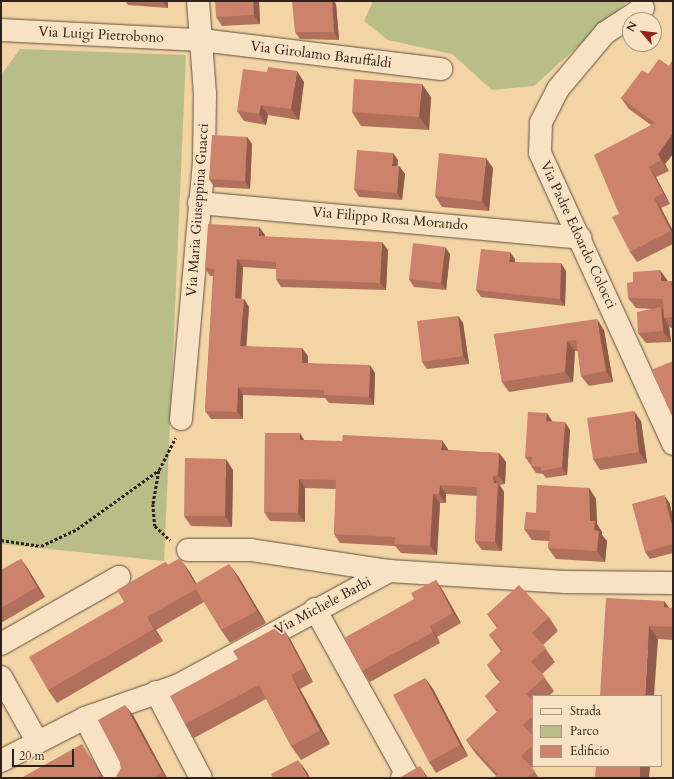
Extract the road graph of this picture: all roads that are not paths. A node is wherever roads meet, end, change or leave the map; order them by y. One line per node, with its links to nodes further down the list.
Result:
1 (198, 1): 4 (street, Via Maria Giuseppina Guacci)
2 (643, 8): 7 (street, Via Padre Edoardo Colocci)
3 (1, 30): 4 (street, Via Luigi Pietrobono)
4 (201, 40): 5 (street, Via Girolamo Baruffaldi); 6 (street, Via Maria Giuseppina Guacci)
5 (441, 70)
6 (199, 203): 7 (street, Via Filippo Rosa Morando); 8 (street, Via Maria Giuseppina Guacci)
7 (580, 238): 9 (street, Via Padre Edoardo Colocci)
8 (181, 419)
9 (673, 444)
10 (188, 550): 11 (street)
11 (389, 571): 13 (street); 14 (street, Via Michele Barbi)
12 (119, 577): 15 (street)
13 (673, 583)
14 (315, 609): 17 (street, Via Michele Barbi); 23 (street)
15 (1, 644)
16 (1, 677): 19 (street)
17 (156, 692): 18 (street, Via Michele Barbi); 22 (street)
18 (86, 718): 19 (street, Via Michele Barbi); 21 (street)
19 (37, 741): 20 (street, Via Michele Barbi)
20 (1, 761)
21 (116, 778)
22 (201, 778)
23 (402, 778)

